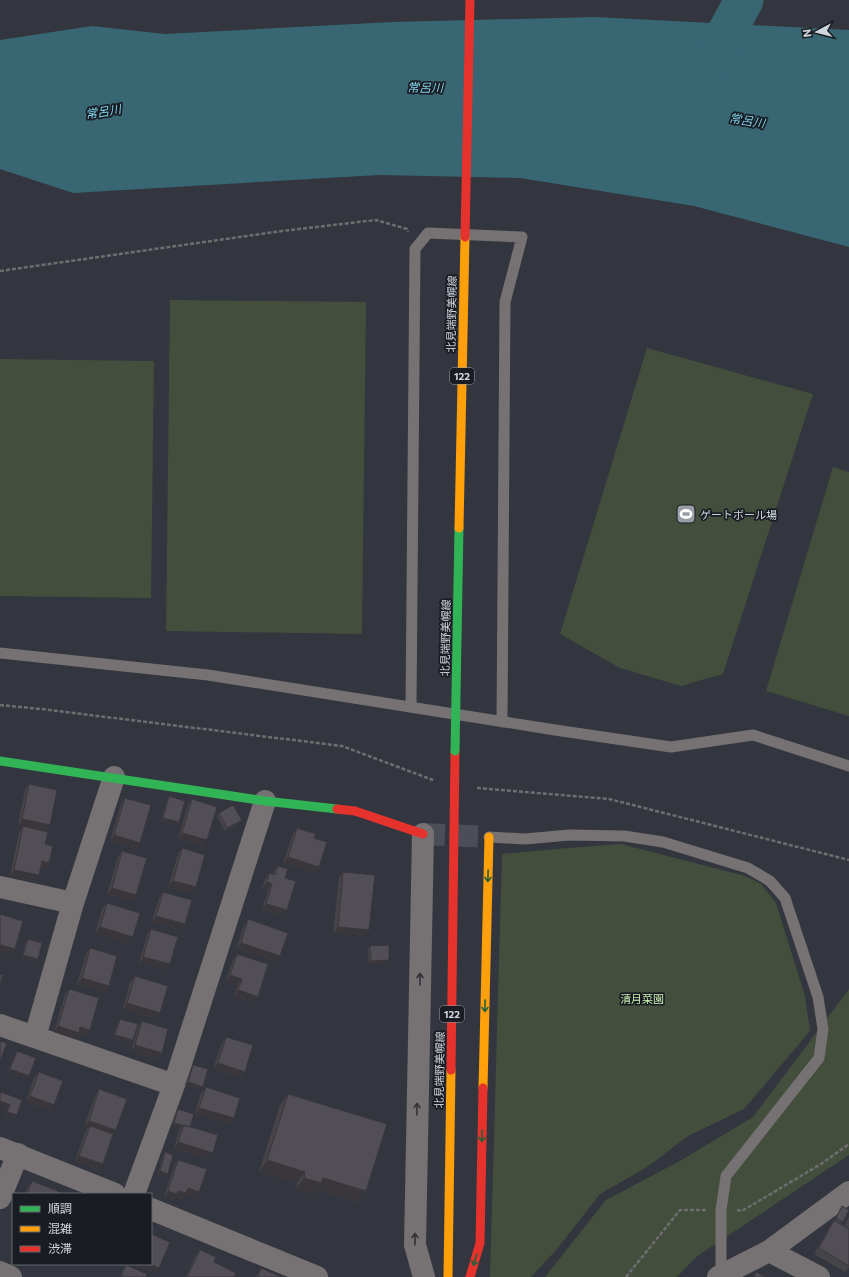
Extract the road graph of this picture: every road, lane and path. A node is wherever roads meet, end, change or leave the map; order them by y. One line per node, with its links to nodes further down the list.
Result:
1 (470, 0): 11 (main road, 北見端野美幌線 / 122, bridge)
2 (415, 249): 3 (path); 6 (lane); 7 (lane)
3 (0, 271)
4 (0, 653): 6 (lane)
5 (0, 705): 11 (path)
6 (411, 707): 7 (lane)
7 (502, 722): 9 (lane)
8 (0, 761): 10 (main road)
9 (849, 766)
10 (114, 777): 12 (main road); 17 (street)
11 (455, 786): 15 (path); 33 (main road, 北見端野美幌線 / 122)
12 (266, 801): 13 (main road); 20 (street)
13 (423, 834): 32 (street, one-way to 13)
14 (489, 837): 29 (lane); 34 (main road, one-way to 34)
15 (849, 860)
16 (0, 887): 17 (street)
17 (73, 903): 19 (street)
18 (0, 1025): 19 (street)
19 (34, 1037): 20 (street)
20 (174, 1084): 24 (street)
21 (9, 1151): 23 (street); 25 (street)
22 (849, 1192): 27 (street)
23 (112, 1193)
24 (134, 1193)
25 (0, 1198)
26 (152, 1209): 31 (street)
27 (769, 1251): 29 (street); 35 (street)
28 (0, 1272): 30 (street)
29 (719, 1276)
30 (11, 1277)
31 (317, 1277)
32 (424, 1277)
33 (448, 1277)
34 (470, 1277)
35 (819, 1277)

